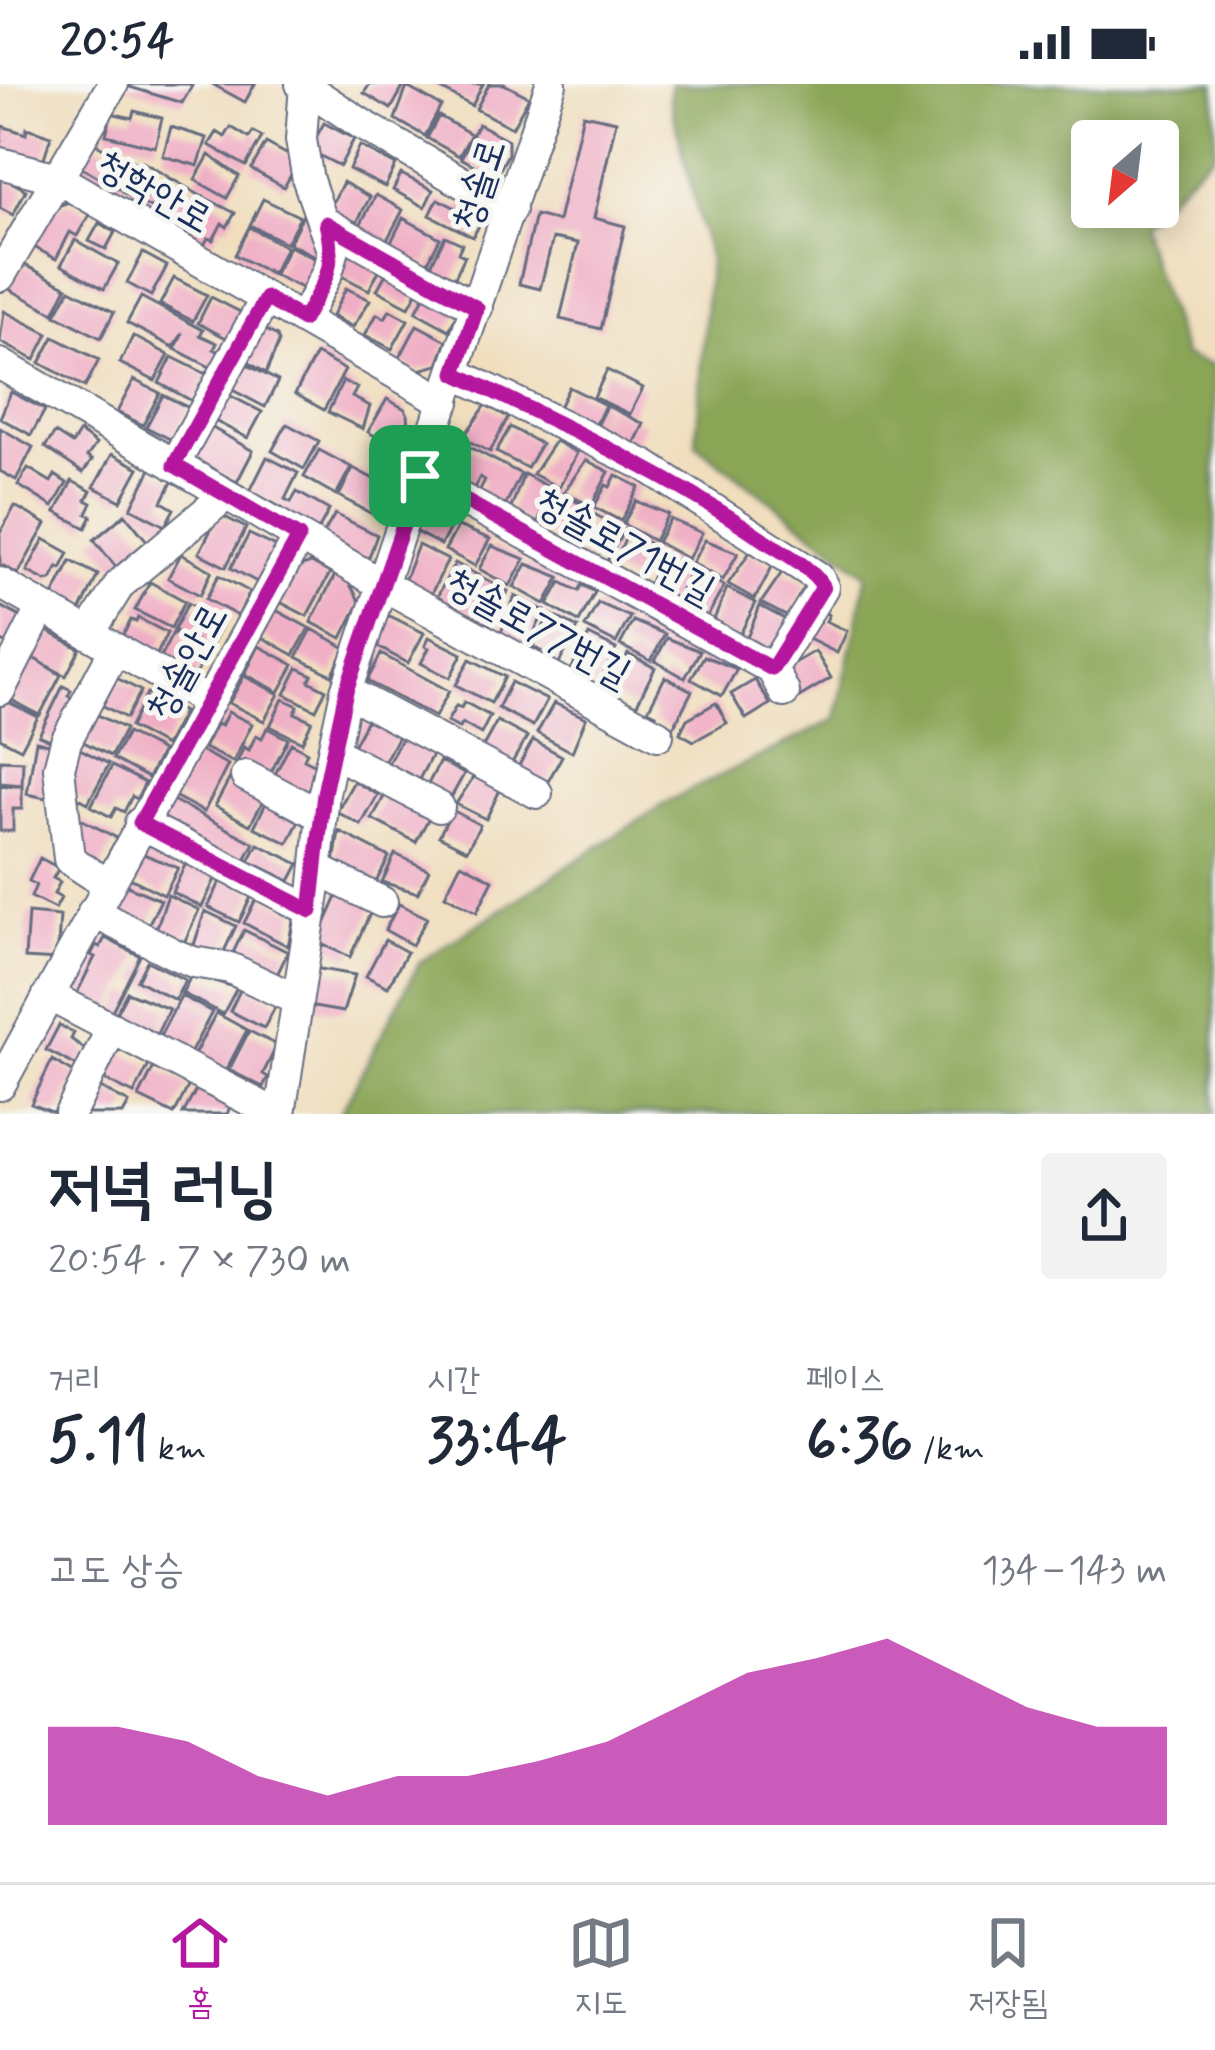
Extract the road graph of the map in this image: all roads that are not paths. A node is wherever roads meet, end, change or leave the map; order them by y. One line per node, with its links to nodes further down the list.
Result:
1 (113, 84): 5 (street)
2 (550, 84): 6 (street, 청솔로)
3 (304, 85): 6 (street); 7 (street)
4 (0, 163): 5 (street, 청학안로)
5 (57, 178): 8 (street); 9 (street, 청학안로)
6 (510, 210): 10 (street, 청솔로)
7 (326, 223): 10 (street, 청솔로); 11 (street)
8 (0, 275)
9 (266, 298): 11 (street, 청학안로); 14 (street)
10 (477, 308): 13 (street, 청솔로)
11 (303, 320): 13 (street, 청학안로)
12 (0, 364): 14 (street, 청솔로77번길)
13 (450, 387): 15 (street, 청솔로); 22 (street, 청학안로)
14 (174, 465): 16 (street, 청솔로77번길)
15 (420, 476): 19 (street, 청솔로); 22 (street, 청솔로71번길)
16 (226, 495): 17 (street, 청솔로77번길); 21 (street)
17 (299, 537): 19 (street, 청솔로77번길); 25 (street, 청솔안로)
18 (0, 583): 20 (street)
19 (383, 586): 24 (street, 청솔로); 26 (street, 청솔로77번길)
20 (42, 607): 21 (street); 23 (street)
21 (102, 641): 25 (street); 34 (street)
22 (778, 680)
23 (0, 690)
24 (346, 691): 27 (street, 청솔로); 29 (street)
25 (207, 700): 32 (street, 청솔안로)
26 (658, 735)
27 (333, 752): 30 (street); 31 (street, 청솔로)
28 (246, 776): 31 (street)
29 (537, 793)
30 (439, 808)
31 (322, 816): 33 (street, 청솔로)
32 (140, 823): 34 (street, 청솔안로); 37 (street)
33 (317, 869): 35 (street); 37 (street, 청솔로)
34 (107, 884): 36 (street, 청솔안로)
35 (382, 902)
36 (93, 911): 38 (street, 청솔안로); 39 (street)
37 (311, 911): 39 (street, 청솔로)
38 (48, 995): 40 (street); 41 (street, 청솔안로)
39 (297, 1000): 43 (street, 청솔로)
40 (112, 1028): 42 (street); 43 (street)
41 (0, 1084)
42 (70, 1114)
43 (278, 1114)

